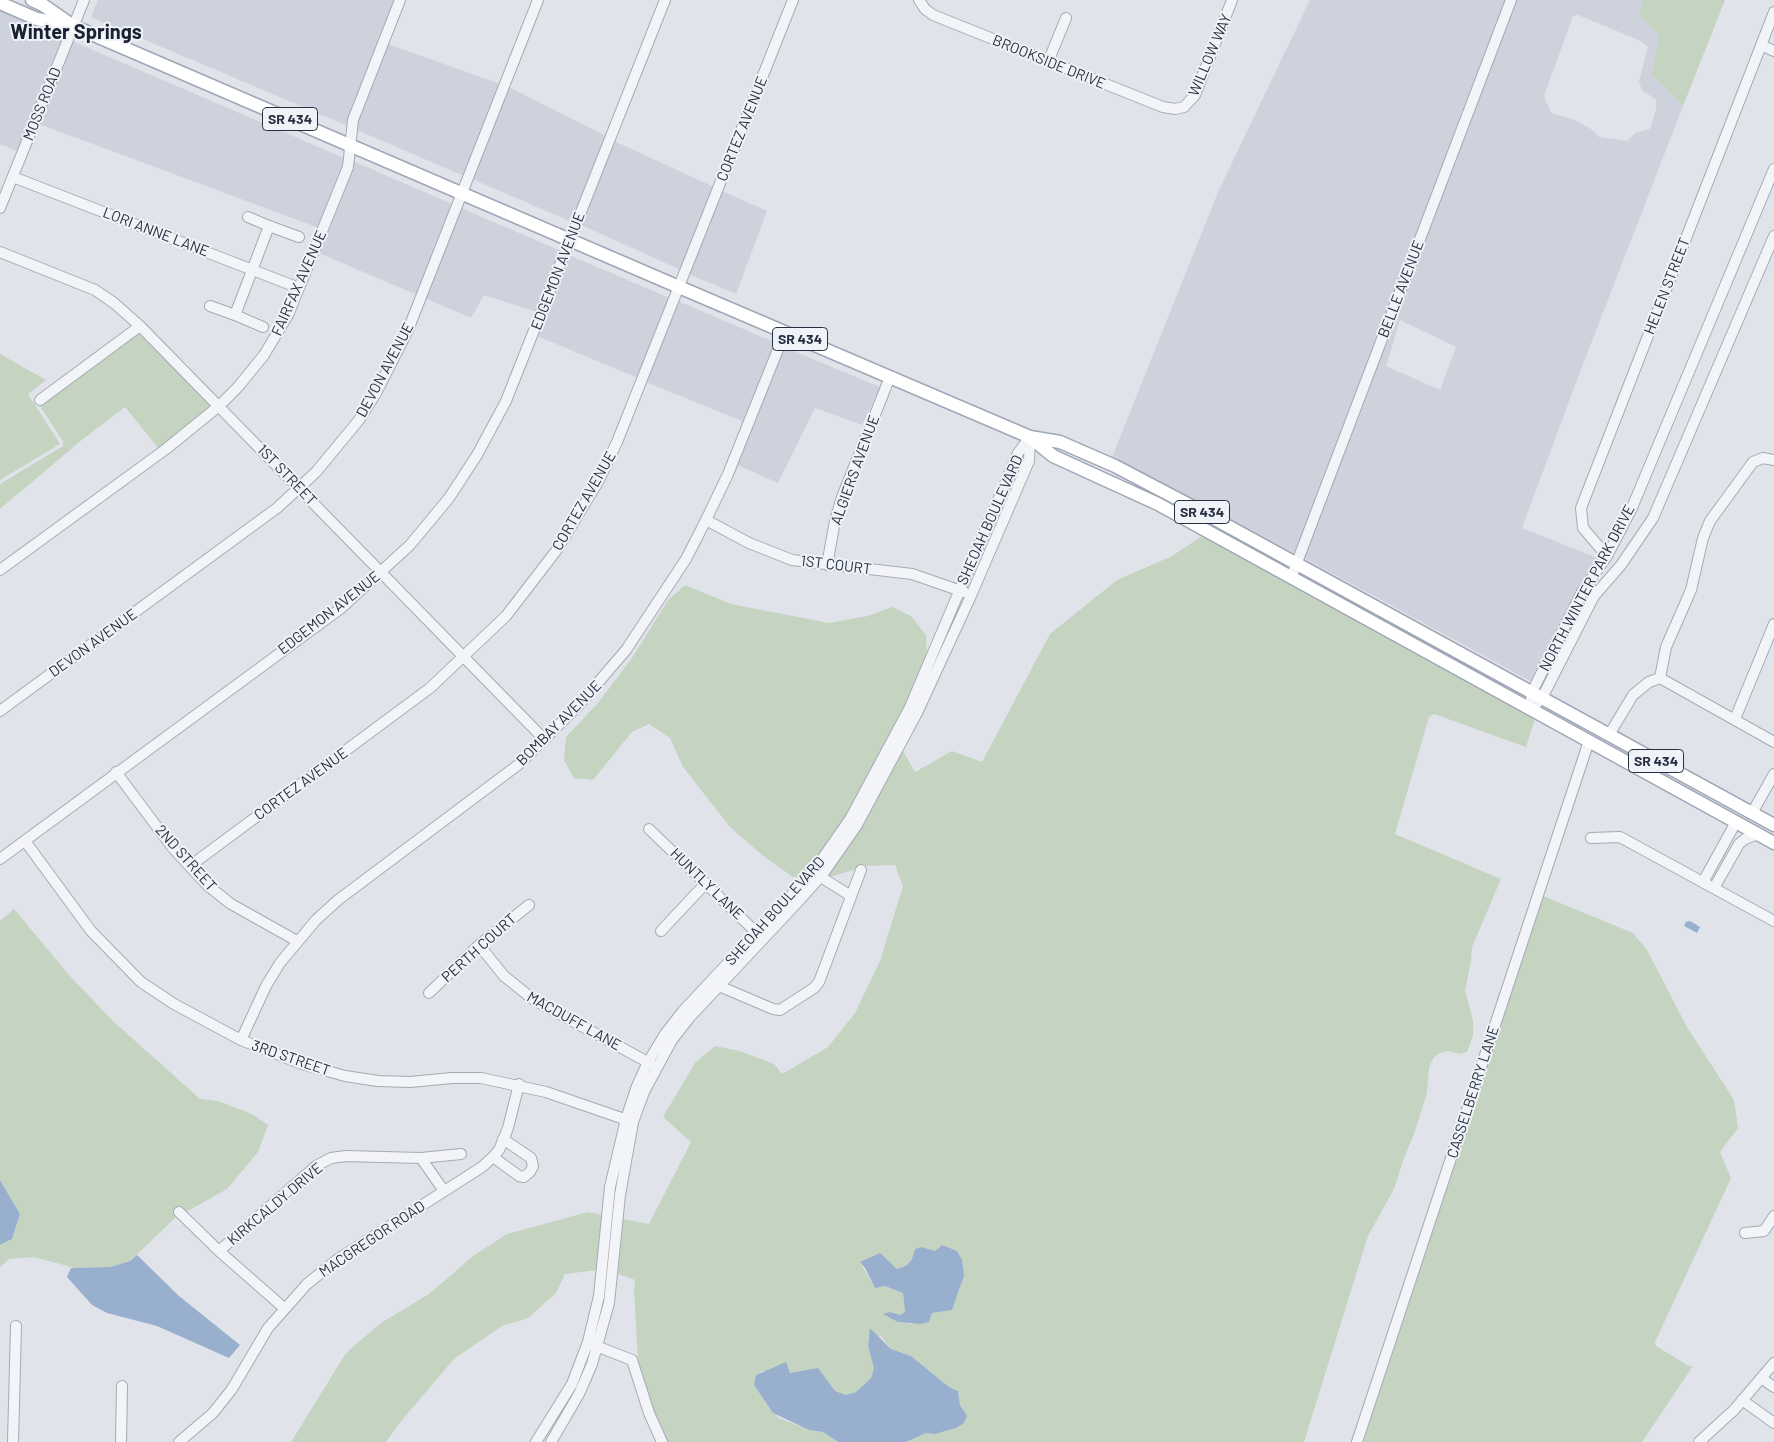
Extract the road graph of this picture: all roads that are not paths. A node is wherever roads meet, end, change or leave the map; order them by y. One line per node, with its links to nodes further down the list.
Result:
1 (32, 0): 13 (main road, SR 434)
2 (84, 0): 13 (street, MOSS ROAD)
3 (400, 0): 18 (street, FAIRFAX AVENUE)
4 (538, 0): 21 (street, DEVON AVENUE)
5 (665, 0): 27 (street, EDGEMON AVENUE)
6 (793, 0): 30 (street, CORTEZ AVENUE)
7 (1232, 0): 17 (street, WILLOW WAY)
8 (1511, 0): 45 (street, BELLE AVENUE)
9 (919, 1): 16 (street, BROOKSIDE DRIVE)
10 (0, 3): 13 (main road, SR 434)
11 (1774, 12): 14 (street, HELEN STREET)
12 (1066, 18): 16 (street)
13 (73, 26): 18 (main road, SR 434); 20 (street, MOSS ROAD)
14 (1761, 46): 15 (street); 44 (street, HELEN STREET)
15 (1774, 51)
16 (1048, 62): 17 (street, BROOKSIDE DRIVE)
17 (1184, 108)
18 (350, 145): 21 (main road, SR 434); 31 (street, FAIRFAX AVENUE)
19 (1774, 169): 44 (street, NORTH WINTER PARK DRIVE)
20 (13, 177): 22 (street, MOSS ROAD); 29 (street, LORI ANNE LANE)
21 (462, 193): 27 (main road, SR 434); 42 (street, DEVON AVENUE)
22 (0, 208)
23 (248, 217): 24 (street)
24 (269, 226): 26 (street); 29 (street)
25 (1774, 236): 57 (street, NORTH WINTER PARK DRIVE)
26 (300, 237)
27 (570, 240): 30 (main road, SR 434); 48 (street, EDGEMON AVENUE)
28 (0, 252): 34 (street, 1ST STREET)
29 (252, 270): 31 (street, LORI ANNE LANE); 33 (street)
30 (679, 287): 36 (main road, SR 434); 55 (street, CORTEZ AVENUE)
31 (299, 288): 39 (street, FAIRFAX AVENUE)
32 (210, 306): 33 (street)
33 (235, 315): 35 (street)
34 (140, 326): 38 (street); 39 (street, 1ST STREET)
35 (263, 327)
36 (785, 332): 37 (main road, SR 434); 43 (street, BOMBAY AVENUE)
37 (890, 377): 40 (main road, SR 434); 46 (street, ALGIERS AVENUE)
38 (40, 400)
39 (219, 406): 42 (street, 1ST STREET); 47 (street, FAIRFAX AVENUE)
40 (1030, 437): 45 (main road, SR 434); 49 (main road, SR 434); 50 (street, SHEOAH BOULEVARD); 51 (street, SHEOAH BOULEVARD)
41 (1774, 460): 56 (street)
42 (299, 488): 48 (street, 1ST STREET); 59 (street, DEVON AVENUE)
43 (706, 520): 46 (street, 1ST COURT); 62 (street, BOMBAY AVENUE)
44 (1607, 556): 57 (street, NORTH WINTER PARK DRIVE)
45 (1297, 564): 49 (street, BELLE AVENUE); 53 (main road, SR 434)
46 (828, 565): 50 (street, 1ST COURT)
47 (0, 570)
48 (382, 573): 55 (street, 1ST STREET); 65 (street, EDGEMON AVENUE)
49 (1291, 578): 52 (main road, SR 434)
50 (959, 590): 51 (street, 1ST COURT); 81 (street, SHEOAH BOULEVARD)
51 (971, 595): 81 (street, SHEOAH BOULEVARD)
52 (1332, 600): 53 (main road); 58 (main road, SR 434)
53 (1368, 602): 57 (main road, SR 434)
54 (1774, 624): 60 (street)
55 (464, 657): 62 (street, 1ST STREET); 79 (street, CORTEZ AVENUE)
56 (1660, 678): 60 (street); 61 (street)
57 (1537, 695): 58 (street, NORTH WINTER PARK DRIVE); 61 (main road, SR 434)
58 (1530, 709): 63 (main road, SR 434)
59 (0, 711)
60 (1735, 719): 64 (street)
61 (1609, 735): 68 (main road, SR 434)
62 (544, 739): 90 (street, BOMBAY AVENUE)
63 (1589, 741): 67 (main road, SR 434); 122 (street, CASSELBERRY LANE)
64 (1774, 742)
65 (116, 772): 74 (street, EDGEMON AVENUE); 79 (street, 2ND STREET)
66 (1774, 774): 68 (street)
67 (1717, 812): 68 (main road); 69 (main road, SR 434)
68 (1752, 813): 70 (main road, SR 434)
69 (1736, 822): 70 (main road); 72 (main road, SR 434); 76 (street)
70 (1772, 825)
71 (649, 829): 83 (street, HUNTLY LANE)
72 (1758, 834): 75 (main road, SR 434); 78 (street)
73 (1591, 838): 82 (street)
74 (25, 841): 77 (street, EDGEMON AVENUE); 94 (street, 3RD STREET)
75 (1774, 843)
76 (1718, 856): 78 (street); 82 (street)
77 (0, 859)
78 (1729, 862): 84 (street)
79 (190, 866): 90 (street, 2ND STREET)
80 (861, 870): 85 (street)
81 (816, 875): 85 (street); 89 (street, SHEOAH BOULEVARD)
82 (1703, 882): 84 (street)
83 (706, 883): 88 (street); 89 (street, HUNTLY LANE)
84 (1714, 888): 87 (street)
85 (851, 896): 92 (street)
86 (530, 905): 91 (street, PERTH COURT)
87 (1774, 920)
88 (661, 931)
89 (760, 936): 92 (street, SHEOAH BOULEVARD); 95 (street, SHEOAH BOULEVARD)
90 (297, 941): 94 (street, BOMBAY AVENUE)
91 (479, 945): 93 (street, PERTH COURT); 95 (street, MACDUFF LANE)
92 (719, 986): 95 (street, SHEOAH BOULEVARD)
93 (429, 993)
94 (241, 1040): 96 (street, 3RD STREET)
95 (652, 1064): 97 (street, SHEOAH BOULEVARD)
96 (519, 1084): 97 (street, 3RD STREET); 98 (street, MACGREGOR ROAD)
97 (629, 1121): 109 (street, SHEOAH BOULEVARD)
98 (503, 1139): 101 (street, MACGREGOR ROAD); 101 (street)
99 (461, 1154): 100 (street, KIRKCALDY DRIVE)
100 (421, 1158): 102 (street); 106 (street, KIRKCALDY DRIVE)
101 (493, 1158): 102 (street, MACGREGOR ROAD)
102 (444, 1191): 107 (street, MACGREGOR ROAD)
103 (179, 1212): 106 (street)
104 (1774, 1216): 105 (street)
105 (1745, 1233)
106 (219, 1251): 107 (street)
107 (284, 1308): 118 (street, MACGREGOR ROAD)
108 (16, 1326): 116 (street)
109 (593, 1344): 119 (street, SHEOAH BOULEVARD); 120 (street, SHEOAH BOULEVARD); 121 (street)
110 (1774, 1362): 111 (street)
111 (1761, 1378): 113 (street); 114 (street)
112 (122, 1386): 117 (street)
113 (1774, 1387)
114 (1742, 1400): 115 (street); 123 (street)
115 (1774, 1423)
116 (13, 1442)
117 (121, 1442)
118 (179, 1442)
119 (536, 1442)
120 (550, 1442)
121 (662, 1442)
122 (1357, 1442)
123 (1699, 1442)

